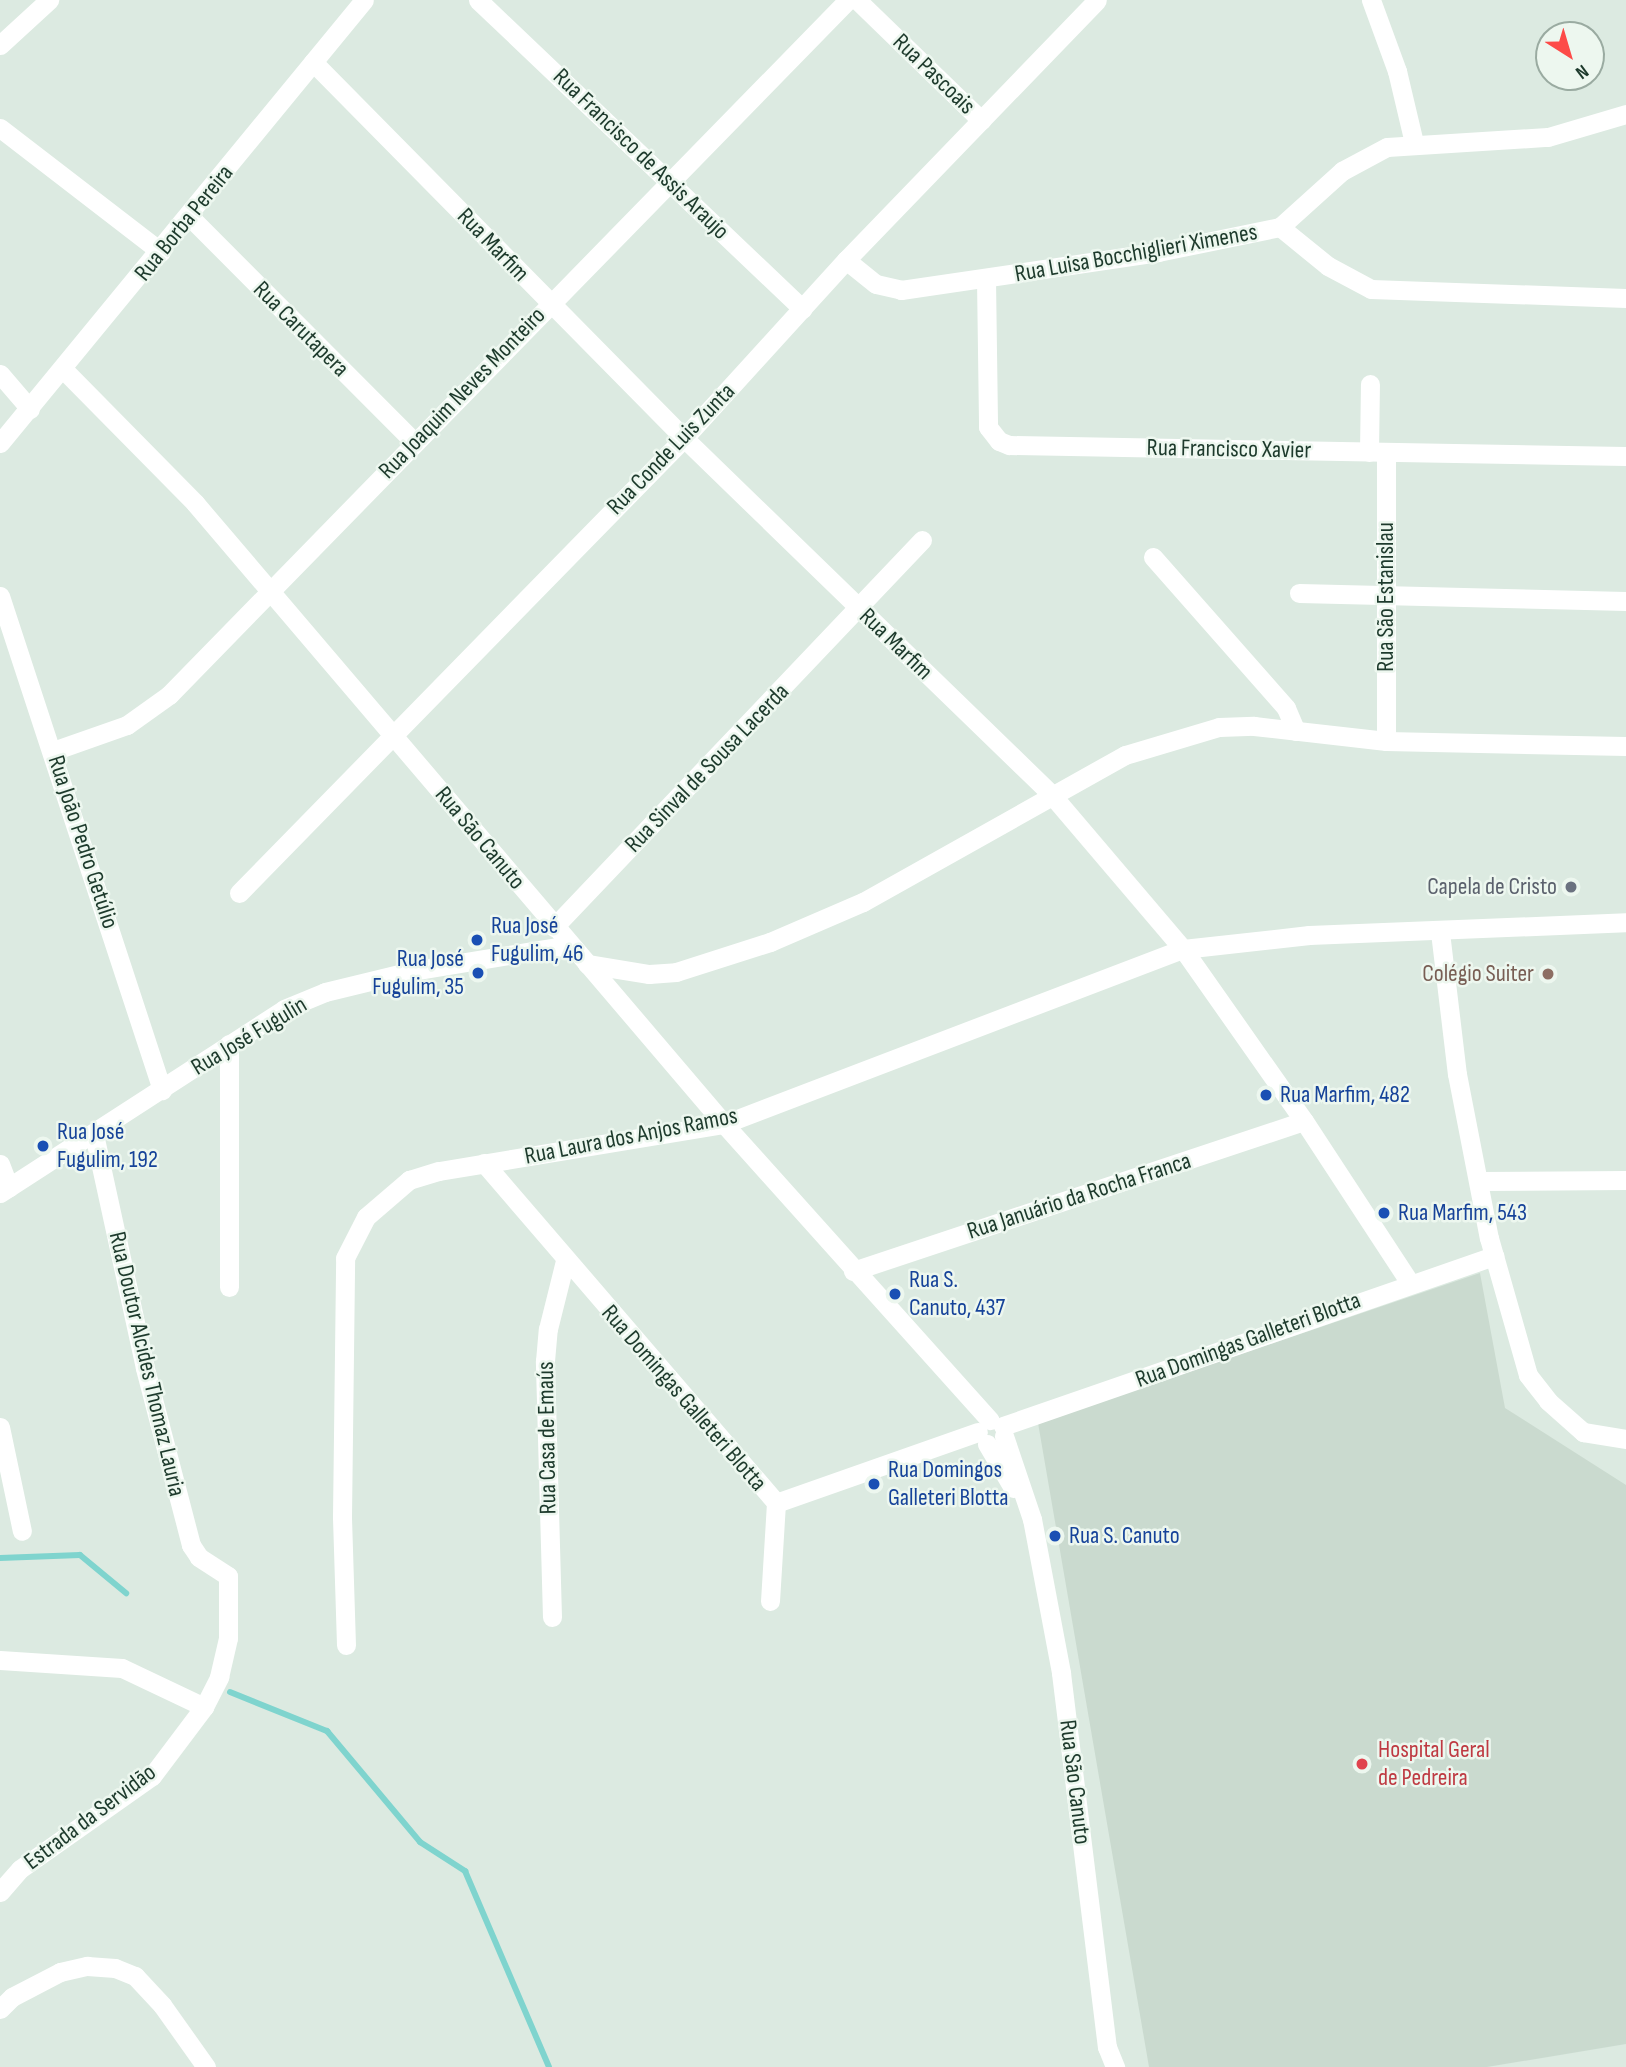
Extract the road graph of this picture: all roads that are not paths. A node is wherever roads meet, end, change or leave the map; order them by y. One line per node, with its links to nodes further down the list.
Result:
1 (49, 0): 8 (street)
2 (478, 0): 14 (street, Rua Francisco de Assis Araujo)
3 (848, 0): 14 (street, Rua Joaquim Neves Monteiro)
4 (857, 0): 11 (street, Rua Pascoais)
5 (1097, 0): 11 (street, Rua Conde Luis Zunta)
6 (1371, 0): 13 (street)
7 (358, 2): 9 (street, Rua Borba Pereira)
8 (0, 45)
9 (313, 62): 15 (street, Rua Borba Pereira); 21 (street, Rua Marfim)
10 (1626, 114): 13 (street)
11 (981, 120): 18 (street, Rua Conde Luis Zunta)
12 (0, 128): 17 (street)
13 (1414, 143): 16 (street)
14 (669, 180): 21 (street, Rua Joaquim Neves Monteiro); 22 (street, Rua Francisco de Assis Araujo)
15 (189, 216): 17 (street, Rua Borba Pereira); 28 (street, Rua Carutapera)
16 (1280, 227): 19 (street, Rua Luisa Bocchiglieri Ximenes); 20 (street, Rua Luisa Bocchiglieri Ximenes)
17 (161, 253): 23 (street, Rua Borba Pereira)
18 (846, 260): 19 (street, Rua Luisa Bocchiglieri Ximenes); 22 (street, Rua Conde Luis Zunta)
19 (986, 279): 30 (street, Rua Francisco Xavier)
20 (1626, 298)
21 (548, 302): 27 (street, Rua Marfim); 28 (street, Rua Joaquim Neves Monteiro)
22 (803, 309): 27 (street, Rua Conde Luis Zunta)
23 (64, 370): 26 (street, Rua Borba Pereira); 35 (street, Rua São Canuto)
24 (0, 374): 26 (street)
25 (1370, 384): 30 (street, Rua São Estanislau)
26 (30, 409): 29 (street, Rua Borba Pereira)
27 (684, 438): 39 (street, Rua Marfim); 41 (street, Rua Conde Luis Zunta)
28 (414, 442): 35 (street, Rua Joaquim Neves Monteiro)
29 (0, 443)
30 (1378, 453): 31 (street, Rua Francisco Xavier); 37 (street, Rua São Estanislau)
31 (1626, 456)
32 (922, 540): 39 (street, Rua Sinval de Sousa Lacerda)
33 (1153, 557): 40 (street)
34 (1299, 593): 37 (street)
35 (270, 594): 41 (street, Rua São Canuto); 44 (street, Rua Joaquim Neves Monteiro)
36 (0, 596): 44 (street, Rua João Pedro Getúlio)
37 (1386, 597): 38 (street); 42 (street, Rua São Estanislau)
38 (1626, 601)
39 (860, 609): 45 (street, Rua Marfim); 48 (street, Rua Sinval de Sousa Lacerda)
40 (1296, 731): 42 (street); 45 (street)
41 (395, 736): 46 (street, Rua Conde Luis Zunta); 48 (street, Rua São Canuto)
42 (1386, 741): 43 (street)
43 (1626, 746)
44 (53, 751): 54 (street, Rua João Pedro Getúlio)
45 (1051, 794): 51 (street, Rua Marfim); 52 (street)
46 (239, 892)
47 (1626, 922): 49 (street, Rua Laura dos Anjos Ramos)
48 (554, 927): 50 (street, Rua São Canuto)
49 (1440, 932): 51 (street, Rua Laura dos Anjos Ramos); 61 (street)
50 (569, 944): 52 (street, Rua São Canuto); 53 (street, Rua José Fugulin)
51 (1183, 949): 55 (street, Rua Marfim); 56 (street, Rua Laura dos Anjos Ramos)
52 (587, 964): 56 (street, Rua São Canuto)
53 (229, 1044): 54 (street, Rua José Fugulin); 67 (street)
54 (162, 1090): 57 (street, Rua José Fugulin)
55 (1304, 1121): 65 (street, Rua Januário da Rocha Franca); 66 (street, Rua Marfim)
56 (724, 1124): 58 (street, Rua Laura dos Anjos Ramos); 65 (street, Rua São Canuto)
57 (94, 1135): 62 (street, Rua José Fugulin); 73 (street, Rua Doutor Alcides Thomaz Lauria)
58 (484, 1163): 64 (street, Rua Domingas Galleteri Blotta); 76 (street, Rua Laura dos Anjos Ramos)
59 (0, 1164): 62 (street)
60 (1626, 1180): 61 (street)
61 (1480, 1181): 63 (street)
62 (4, 1190)
63 (1494, 1255): 66 (street, Rua Domingas Galleteri Blotta); 70 (street)
64 (565, 1261): 71 (street, Rua Domingas Galleteri Blotta); 75 (street, Rua Casa de Emaús)
65 (853, 1271): 69 (street, Rua São Canuto)
66 (1410, 1283): 69 (street, Rua Domingas Galleteri Blotta)
67 (229, 1287)
68 (0, 1427): 72 (street)
69 (989, 1432): 71 (street, Rua Domingas Galleteri Blotta); 81 (street, Rua São Canuto)
70 (1626, 1439)
71 (776, 1503): 74 (street)
72 (22, 1531)
73 (228, 1576): 78 (street, Estrada da Servidão)
74 (770, 1601)
75 (552, 1617)
76 (346, 1645)
77 (0, 1660): 78 (street)
78 (204, 1707): 79 (street, Estrada da Servidão)
79 (0, 1892)
80 (0, 2009): 82 (street)
81 (1107, 2047): 83 (street, Rua São Canuto); 84 (street, Rua São Canuto)
82 (206, 2067)
83 (1102, 2067)
84 (1115, 2067)

